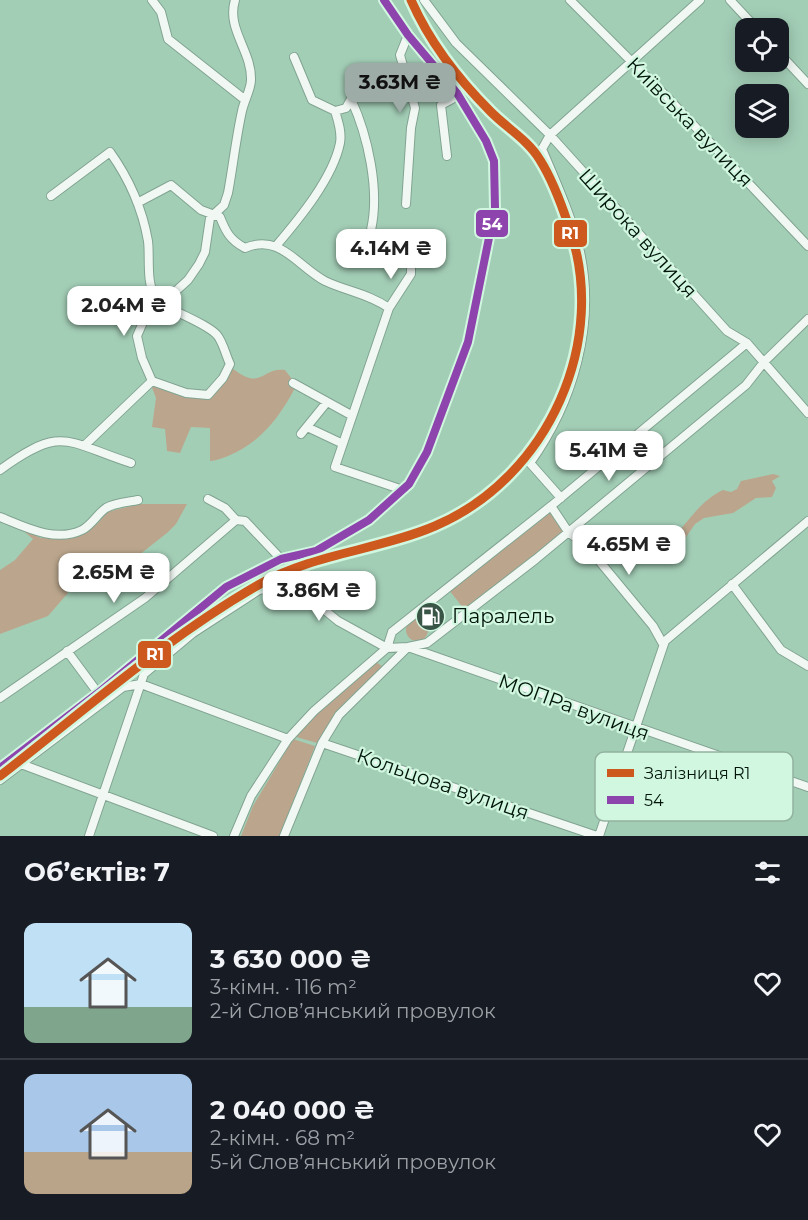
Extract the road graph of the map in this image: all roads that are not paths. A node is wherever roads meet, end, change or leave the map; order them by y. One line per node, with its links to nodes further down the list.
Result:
1 (152, 0): 16 (street)
2 (235, 0): 16 (street)
3 (384, 0): 9 (street)
4 (424, 0): 19 (street, Широка вулиця)
5 (570, 0): 11 (street, Київська вулиця)
6 (700, 0): 11 (street)
7 (730, 0): 8 (street)
8 (747, 18)
9 (408, 35): 13 (street); 15 (street)
10 (294, 57): 18 (street)
11 (633, 63): 19 (street); 27 (street, Київська вулиця)
12 (789, 64): 14 (street)
13 (407, 76): 17 (street); 23 (street)
14 (808, 84)
15 (457, 93): 20 (street); 45 (street)
16 (244, 99): 24 (street)
17 (351, 99): 18 (street); 25 (street)
18 (334, 111): 26 (street)
19 (550, 135): 32 (street, Широка вулиця); 46 (street)
20 (447, 156)
21 (51, 196): 22 (street)
22 (139, 202): 24 (street); 29 (street)
23 (406, 204)
24 (217, 214): 26 (street); 29 (street)
25 (371, 230)
26 (276, 246): 30 (street)
27 (808, 246)
28 (411, 259): 30 (street)
29 (162, 304): 34 (street); 34 (street)
30 (388, 308): 38 (street)
31 (808, 319): 33 (street)
32 (747, 343): 33 (street, Широка вулиця); 46 (street)
33 (764, 362): 37 (street, Широка вулиця); 53 (street)
34 (152, 381): 42 (street)
35 (293, 383): 36 (street)
36 (327, 402): 38 (street); 39 (street)
37 (808, 413)
38 (351, 415): 41 (street)
39 (307, 427): 40 (street); 41 (street)
40 (301, 434)
41 (341, 443): 45 (street)
42 (85, 445): 43 (street); 44 (street)
43 (131, 463)
44 (0, 470)
45 (403, 490): 54 (street)
46 (561, 498): 49 (street)
47 (208, 499): 51 (street)
48 (138, 500): 50 (street)
49 (551, 506): 53 (street); 60 (street)
50 (0, 518)
51 (236, 520): 55 (street); 61 (street)
52 (808, 521): 57 (street)
53 (569, 532): 58 (street); 59 (street)
54 (316, 551): 55 (street); 56 (street)
55 (281, 559): 65 (street)
56 (299, 582): 60 (street); 64 (street)
57 (732, 585): 58 (street); 63 (street)
58 (663, 644): 67 (street)
59 (408, 647): 60 (street); 67 (street, МОПРа вулиця); 69 (street)
60 (387, 648): 68 (street)
61 (67, 651): 65 (street); 66 (street)
62 (808, 654): 63 (street)
63 (804, 664)
64 (141, 684): 68 (street); 72 (street); 77 (street)
65 (98, 693): 73 (street)
66 (0, 698)
67 (634, 729): 70 (street); 71 (street, МОПРа вулиця)
68 (288, 739): 81 (street)
69 (322, 743): 82 (street); 83 (street, Кольцова вулиця)
70 (626, 752)
71 (703, 752)
72 (21, 764): 74 (street); 77 (street)
73 (0, 768)
74 (0, 780)
75 (793, 782): 76 (street, МОПРа вулиця)
76 (808, 787)
77 (102, 796): 79 (street); 80 (street)
78 (603, 821): 83 (street)
79 (89, 836)
80 (213, 836)
81 (234, 836)
82 (284, 836)
83 (598, 836)

